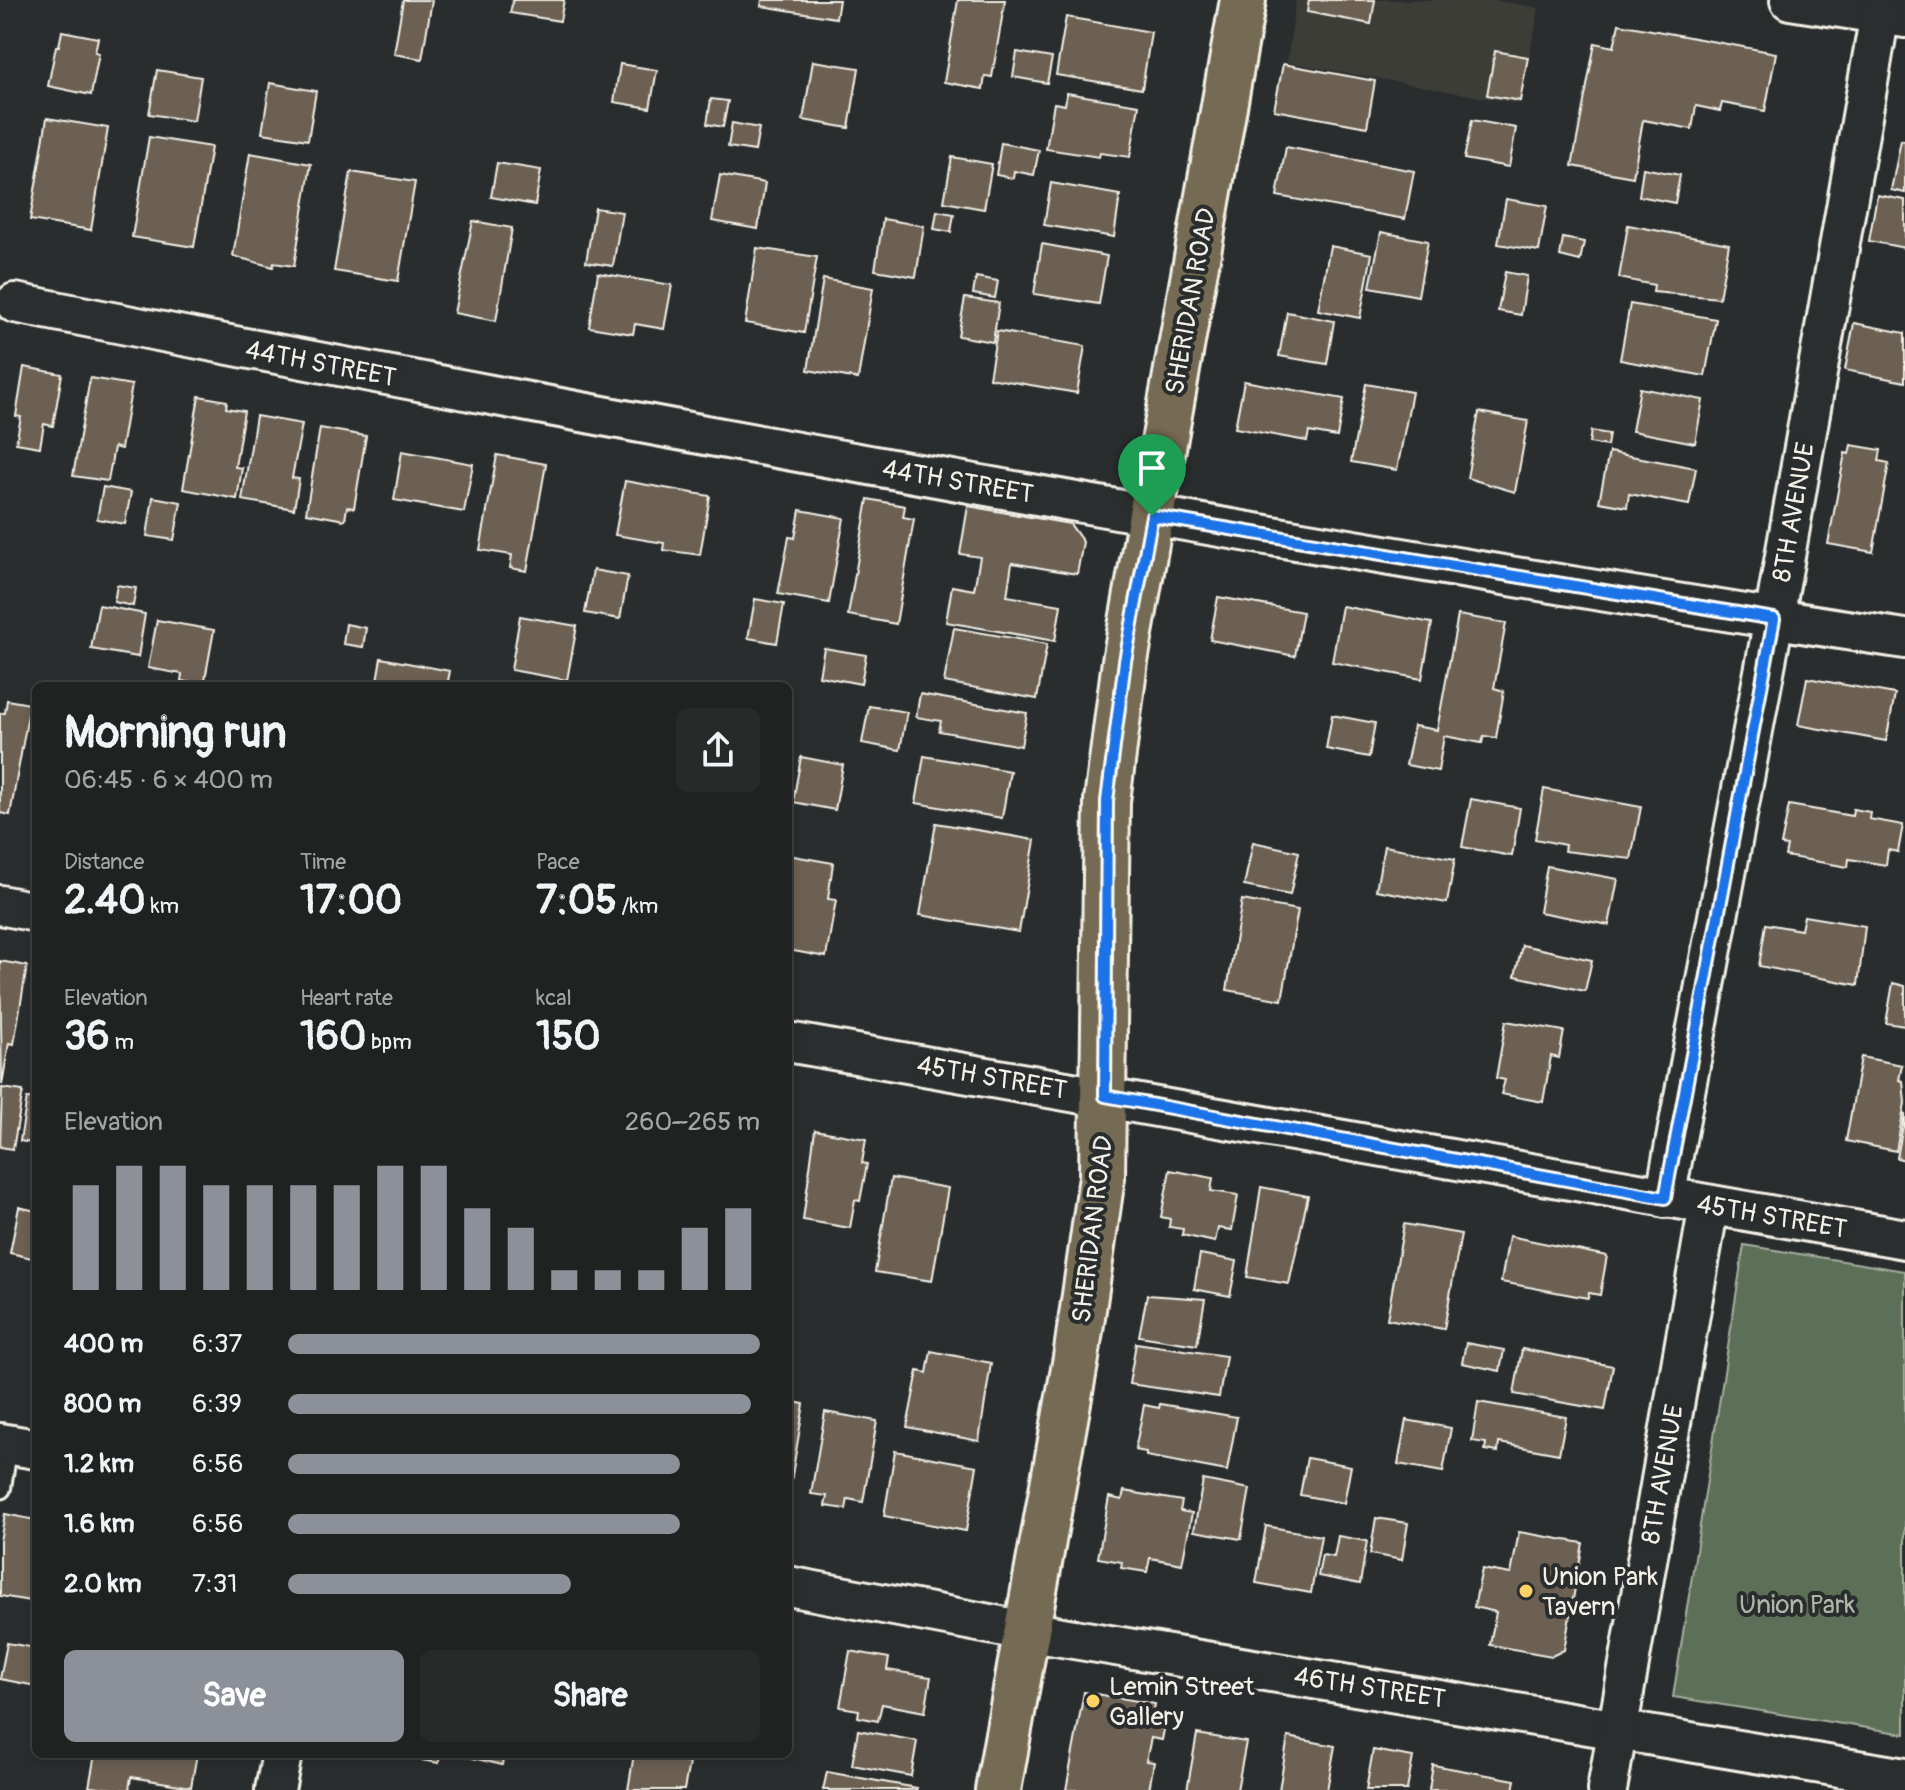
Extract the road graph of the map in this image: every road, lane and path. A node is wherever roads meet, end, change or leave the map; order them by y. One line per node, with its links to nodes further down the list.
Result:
1 (1243, 0): 6 (main road, SHERIDAN ROAD)
2 (1790, 0): 3 (street)
3 (1836, 4): 4 (street)
4 (1893, 16): 7 (street, 8TH AVENUE)
5 (15, 303): 6 (street, 44TH STREET)
6 (1152, 516): 7 (street, 44TH STREET); 12 (main road, SHERIDAN ROAD)
7 (1774, 619): 8 (street, 44TH STREET); 13 (street, 8TH AVENUE)
8 (1905, 639)
9 (0, 905): 10 (street)
10 (32, 911)
11 (792, 1043): 12 (street, 45TH STREET)
12 (1105, 1096): 13 (street, 45TH STREET); 19 (main road, SHERIDAN ROAD)
13 (1665, 1198): 14 (street, 45TH STREET)
14 (1709, 1205): 15 (street, 45TH STREET); 20 (street, 8TH AVENUE)
15 (1905, 1239)
16 (14, 1446): 17 (lane)
17 (0, 1488)
18 (792, 1587): 19 (street, 46TH STREET)
19 (1026, 1631): 20 (street, 46TH STREET); 24 (main road, SHERIDAN ROAD)
20 (1618, 1728): 22 (street, 46TH STREET); 25 (street, 8TH AVENUE)
21 (281, 1758): 23 (street)
22 (1905, 1778)
23 (275, 1790)
24 (998, 1790)
25 (1607, 1790)

